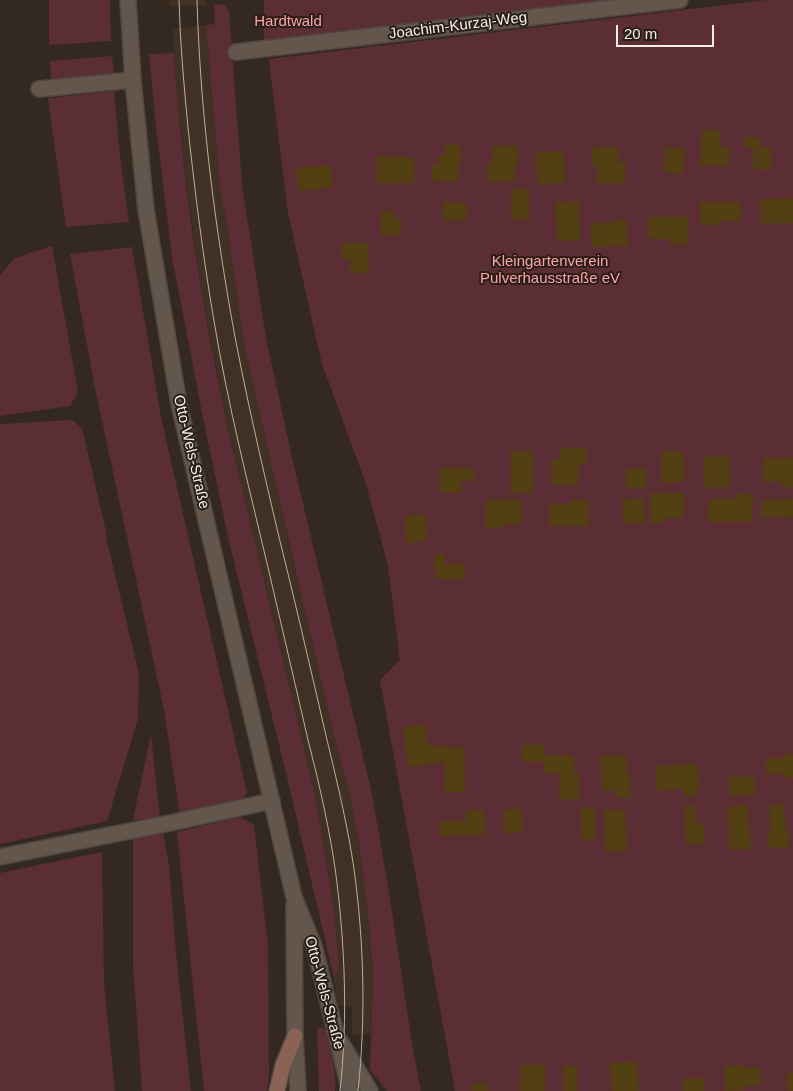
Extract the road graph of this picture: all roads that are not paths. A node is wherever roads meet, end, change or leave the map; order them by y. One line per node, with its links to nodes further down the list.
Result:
1 (128, 0): 4 (street, Otto-Wels-Straße)
2 (680, 0): 3 (street, Joachim-Kurzaj-Weg)
3 (236, 52)
4 (133, 80): 5 (street); 6 (street, Otto-Wels-Straße)
5 (39, 89)
6 (272, 800): 7 (street); 8 (street, Otto-Wels-Straße)
7 (0, 857)
8 (294, 897): 9 (street, Otto-Wels-Straße); 10 (street, Otto-Wels-Straße)
9 (334, 1030): 13 (street, Otto-Wels-Straße); 14 (street)
10 (295, 1036): 11 (main road); 12 (street, Otto-Wels-Straße)
11 (277, 1091)
12 (298, 1091)
13 (350, 1091)
14 (370, 1091)

